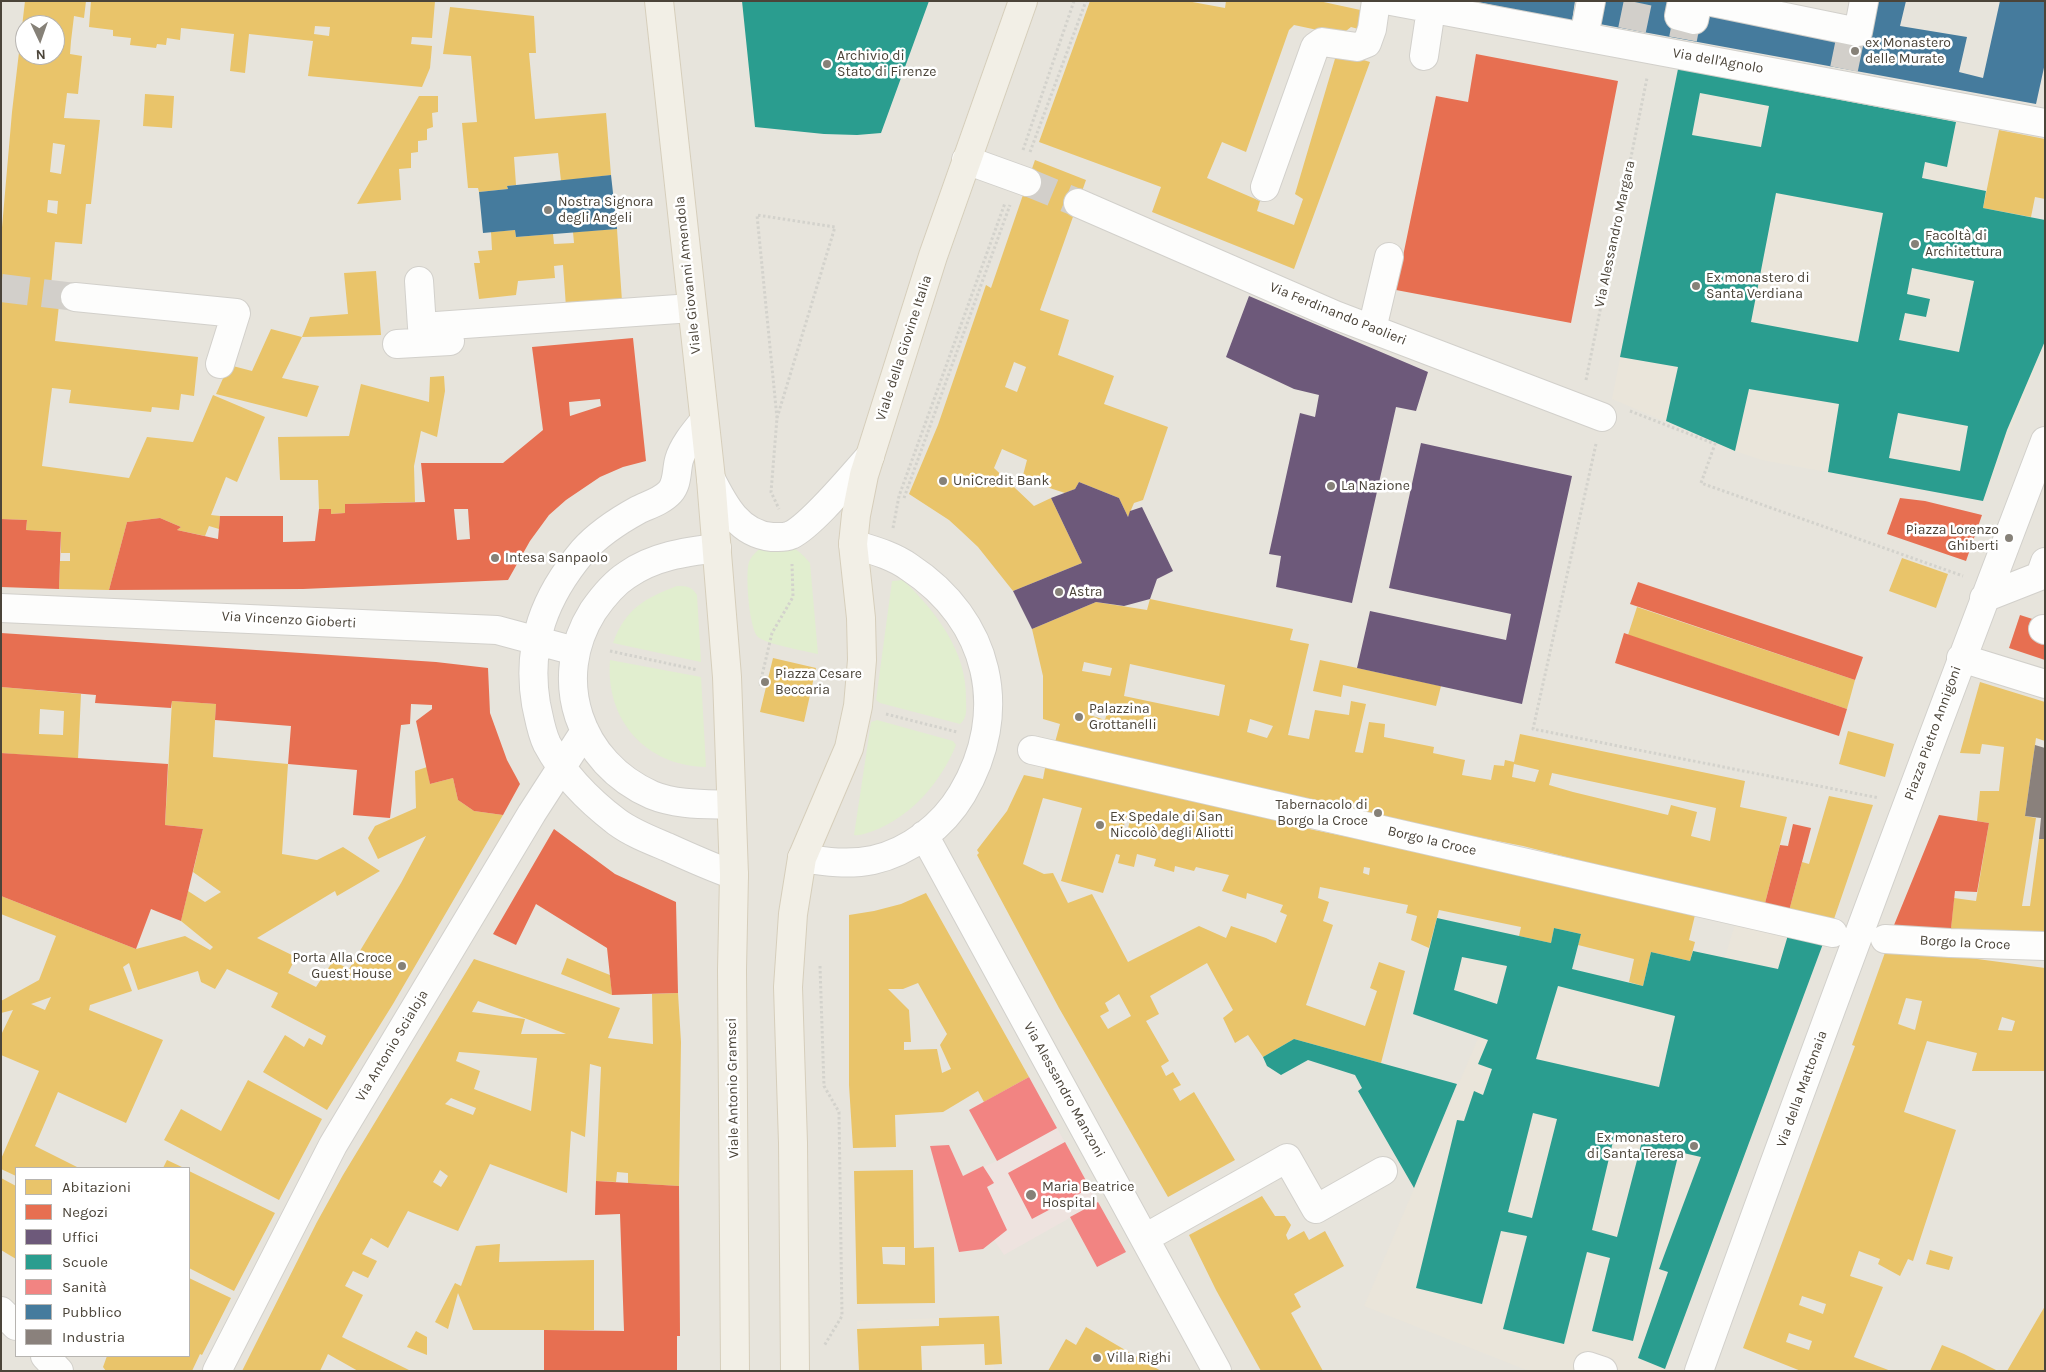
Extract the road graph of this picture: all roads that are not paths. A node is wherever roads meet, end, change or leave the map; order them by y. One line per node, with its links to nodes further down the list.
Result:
1 (659, 1): 21 (main road, Viale Giovanni Amendola)
2 (1024, 1): 14 (main road, Viale della Giovine Italia)
3 (1376, 1): 16 (street)
4 (1391, 1): 10 (street, Via dell'Agnolo)
5 (1591, 1): 11 (street)
6 (1682, 1): 7 (street)
7 (1698, 1)
8 (1707, 1): 9 (street)
9 (1864, 1)
10 (1431, 9): 11 (street, Via dell'Agnolo); 12 (street)
11 (1584, 37): 13 (street, Via dell'Agnolo)
12 (1424, 56)
13 (2045, 122)
14 (966, 160): 15 (street); 28 (main road, Viale della Giovine Italia)
15 (1020, 179)
16 (1265, 187)
17 (1078, 203): 22 (street, Via Ferdinando Paolieri)
18 (1389, 257): 22 (street)
19 (419, 282): 21 (street)
20 (76, 297): 24 (street)
21 (693, 316): 23 (street); 26 (main road, Viale Giovanni Amendola)
22 (1372, 328): 25 (street, Via Ferdinando Paolieri)
23 (397, 344)
24 (220, 364)
25 (1591, 412)
26 (704, 422): 29 (main road, Viale Giovanni Amendola); 35 (street)
27 (2045, 441): 33 (street)
28 (870, 456): 29 (street); 30 (main road, Viale della Giovine Italia)
29 (711, 479): 31 (main road, Viale Giovanni Amendola)
30 (853, 544): 44 (street); 45 (main road, Viale della Giovine Italia)
31 (717, 548): 36 (street); 42 (main road)
32 (2043, 573): 33 (street)
33 (1984, 598): 37 (street)
34 (1, 608): 35 (street, Via Vincenzo Gioberti)
35 (536, 639): 36 (street, Via Vincenzo Gioberti); 41 (street)
36 (575, 651): 39 (street)
37 (1961, 658): 38 (street); 43 (street, Piazza Pietro Annigoni)
38 (2045, 684)
39 (585, 732): 41 (street, Via Antonio Scialoja); 42 (street)
40 (1032, 750): 47 (street, Borgo la Croce)
41 (561, 766): 46 (street); 56 (street, Via Antonio Scialoja)
42 (731, 805): 46 (main road, Viale Antonio Gramsci)
43 (1906, 807): 60 (street, Via della Mattonaia)
44 (924, 835): 45 (street); 51 (street, Via Alessandro Manzoni)
45 (802, 858): 58 (main road)
46 (734, 875): 57 (main road, Viale Antonio Gramsci)
47 (1833, 933)
48 (1885, 938): 49 (street, Borgo la Croce)
49 (2045, 946)
50 (1383, 1170): 51 (street)
51 (1145, 1238): 59 (street, Via Alessandro Manzoni)
52 (1, 1311): 53 (street)
53 (15, 1325)
54 (47, 1357): 55 (street)
55 (59, 1371)
56 (217, 1371)
57 (735, 1371)
58 (795, 1371)
59 (1217, 1371)
60 (1699, 1371)

